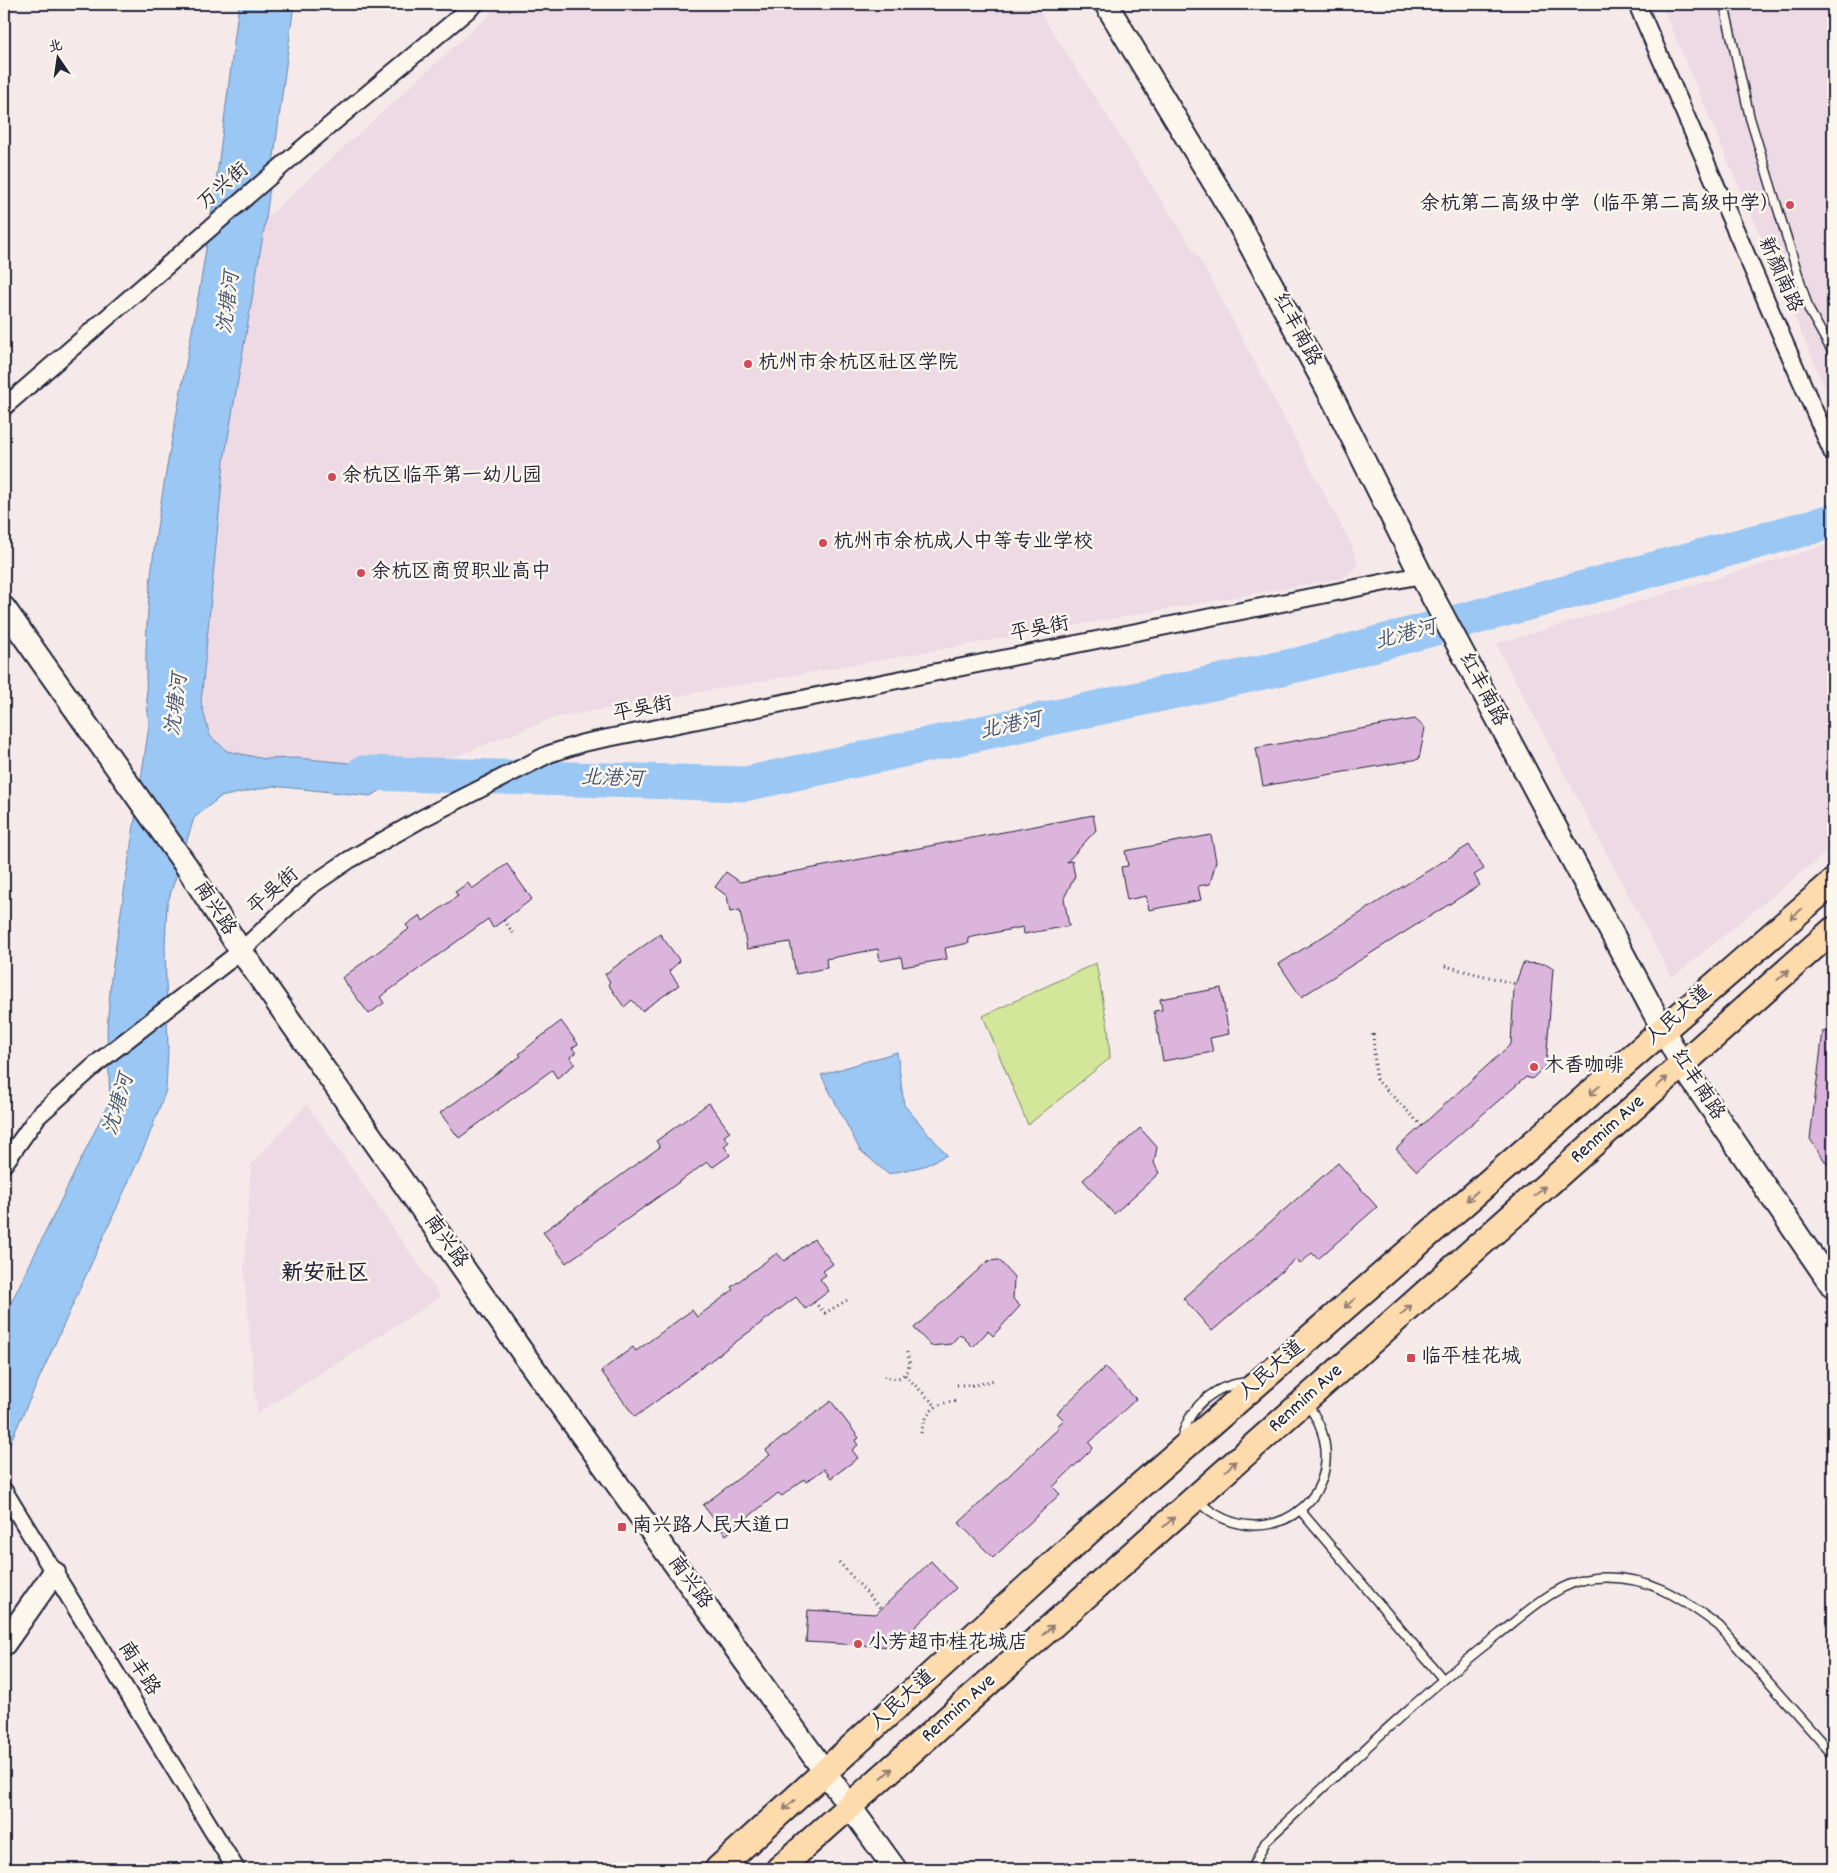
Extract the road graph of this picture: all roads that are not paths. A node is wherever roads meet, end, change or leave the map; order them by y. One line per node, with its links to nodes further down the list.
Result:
1 (475, 4): 6 (street, 万兴街)
2 (1106, 4): 8 (street, 红丰南路)
3 (1637, 4): 7 (street, 新颜南路)
4 (1724, 4): 5 (lane)
5 (1833, 353)
6 (4, 407)
7 (1833, 454)
8 (1422, 576): 12 (street, 平吴街); 13 (street, 红丰南路)
9 (4, 608): 12 (street, 南兴路)
10 (1833, 882): 13 (main road, 人民大道, one-way to 13)
11 (1833, 930): 14 (main road, Renmim Ave, one-way to 11)
12 (240, 951): 15 (street, 平吴街); 27 (street, 南兴路)
13 (1663, 1030): 14 (street, 红丰南路); 19 (main road, 人民大道, one-way to 19)
14 (1682, 1065): 16 (street, 红丰南路); 18 (main road, Renmim Ave, one-way to 14)
15 (4, 1164)
16 (1833, 1287)
17 (1260, 1381): 19 (lane)
18 (1304, 1401): 21 (main road, Renmim Ave, one-way to 18); 22 (lane)
19 (1180, 1452): 27 (main road, 人民大道)
20 (4, 1491): 23 (street, 南丰路)
21 (1195, 1499): 22 (lane); 28 (main road, Renmim Ave, one-way to 21)
22 (1300, 1510): 25 (lane)
23 (54, 1573): 24 (street); 29 (street, 南丰路)
24 (4, 1644)
25 (1442, 1678): 26 (lane); 33 (lane)
26 (1833, 1755)
27 (825, 1772): 28 (street, 南兴路); 30 (main road, 人民大道, one-way to 30)
28 (851, 1806): 31 (main road, Renmim Ave); 32 (street, 南兴路)
29 (236, 1869)
30 (718, 1869)
31 (779, 1869)
32 (895, 1869)
33 (1252, 1869)

